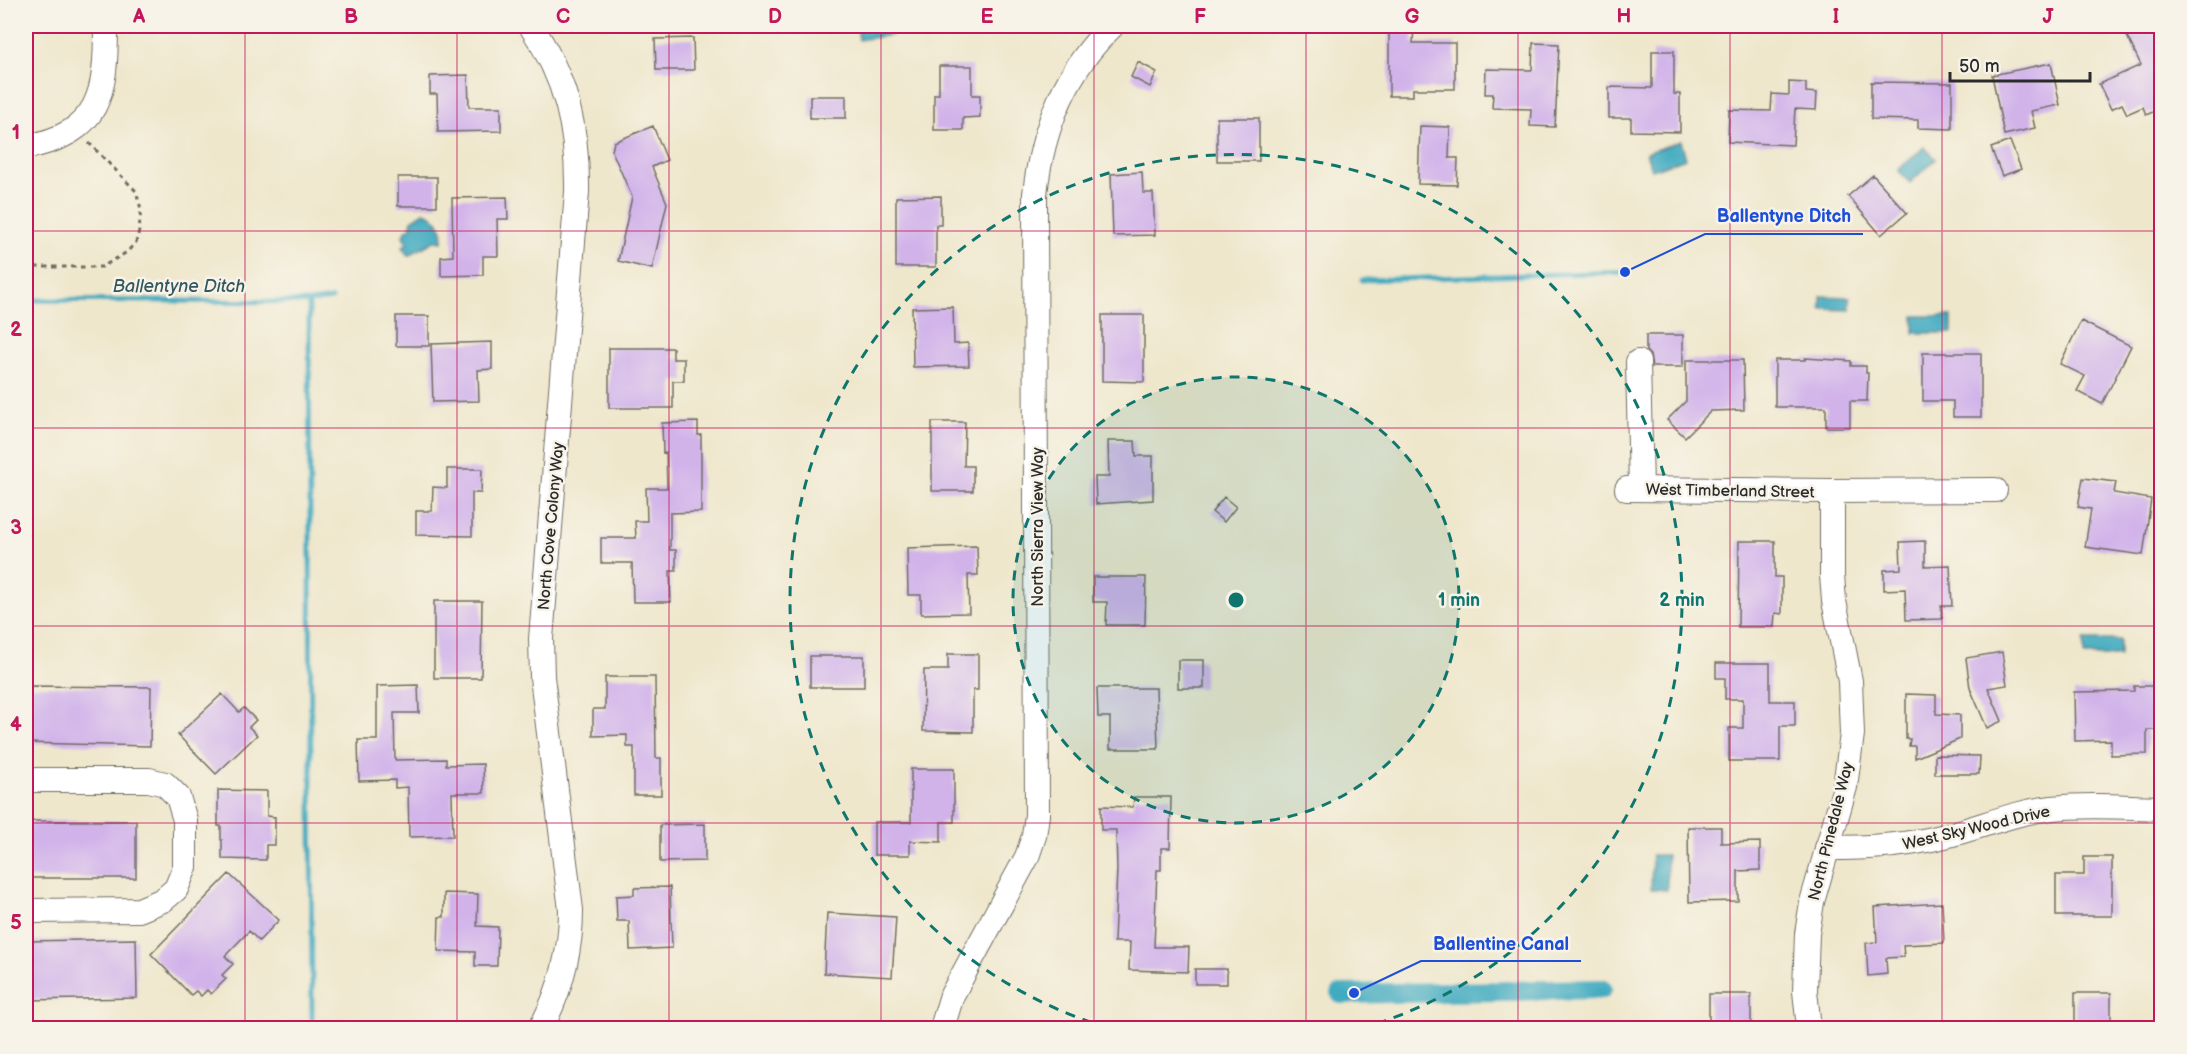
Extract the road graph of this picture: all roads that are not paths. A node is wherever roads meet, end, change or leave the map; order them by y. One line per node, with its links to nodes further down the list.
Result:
1 (106, 26): 4 (street)
2 (531, 26): 12 (street, North Cove Colony Way)
3 (1112, 26): 13 (street, North Sierra View Way)
4 (26, 147)
5 (1638, 363): 7 (street, West Timberland Street)
6 (1995, 490): 7 (street, West Timberland Street)
7 (1832, 491): 10 (street, North Pinedale Way)
8 (26, 780): 11 (street)
9 (2162, 808): 10 (street, West Sky Wood Drive)
10 (1827, 848): 14 (street, North Pinedale Way)
11 (26, 910)
12 (541, 1029)
13 (942, 1029)
14 (1809, 1029)

